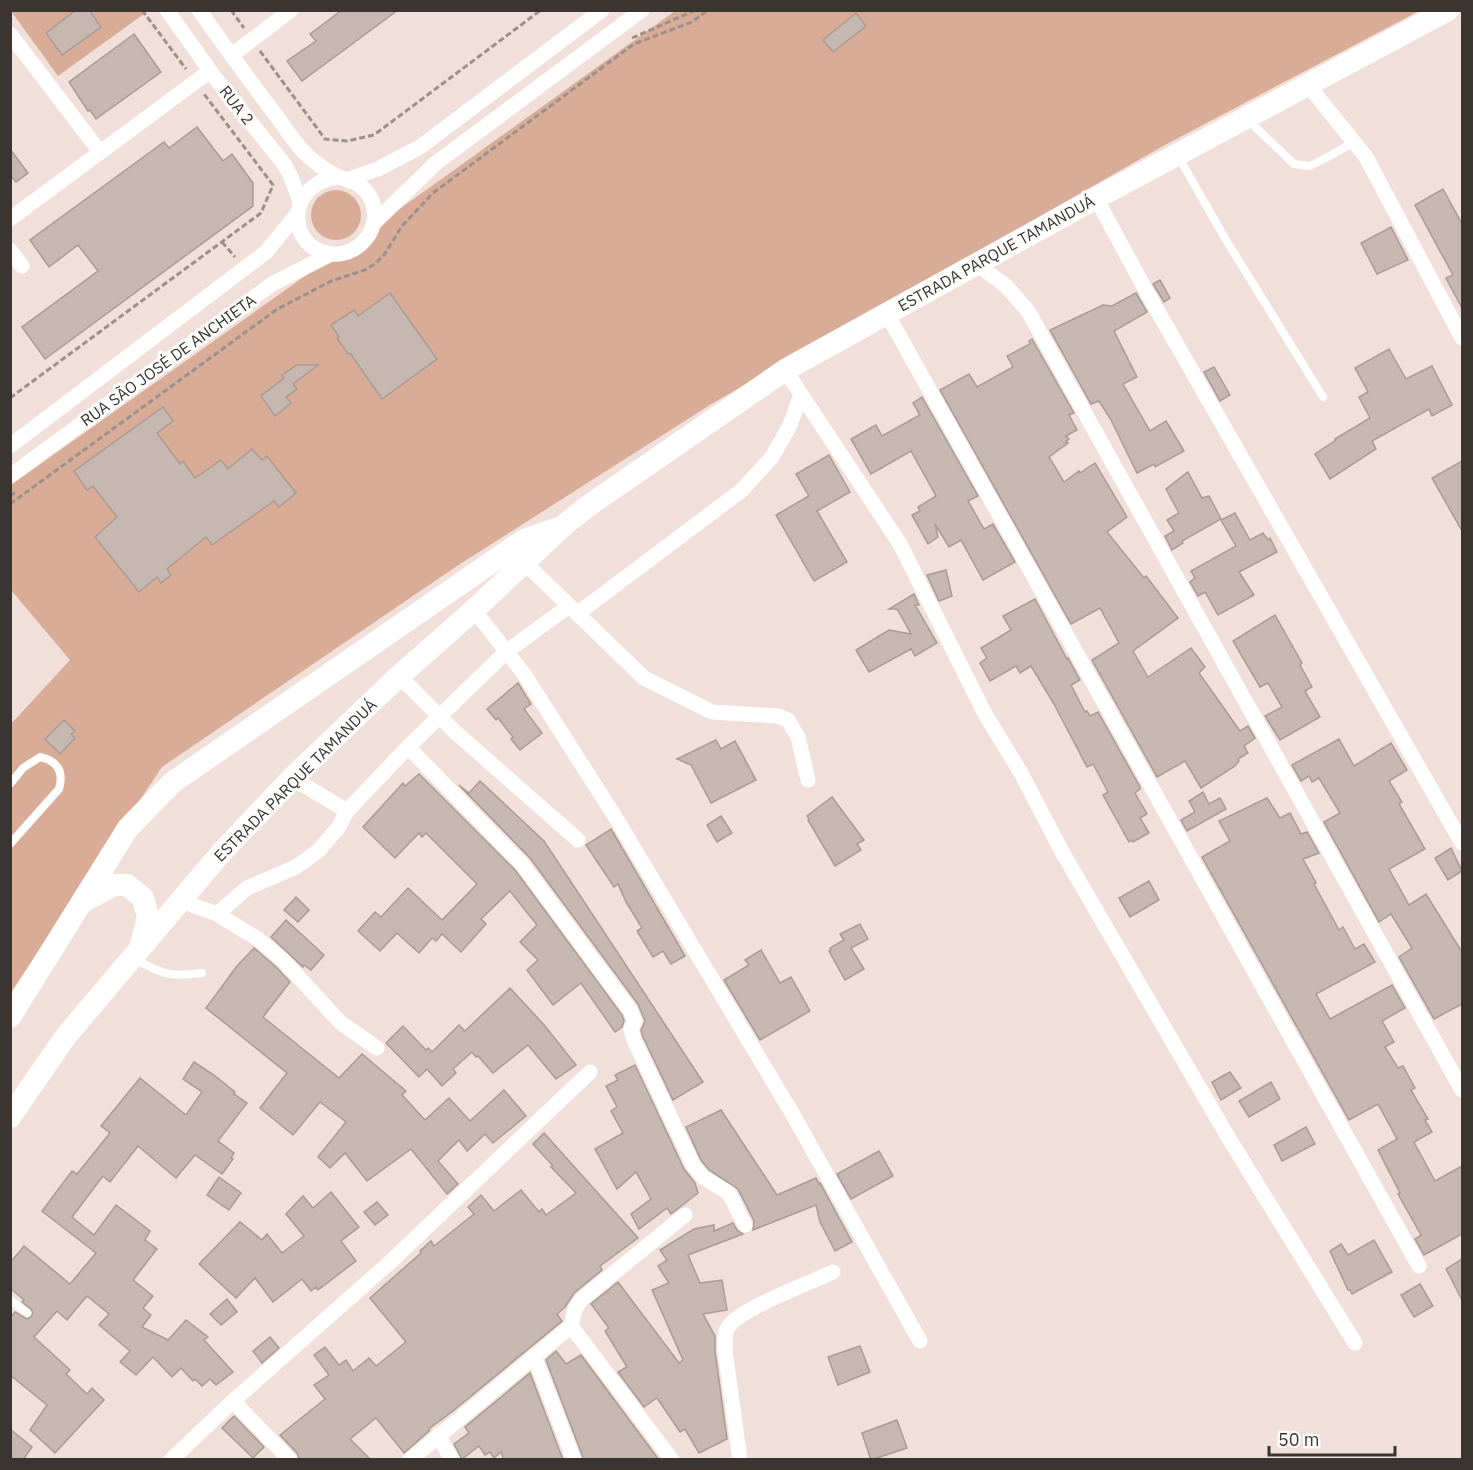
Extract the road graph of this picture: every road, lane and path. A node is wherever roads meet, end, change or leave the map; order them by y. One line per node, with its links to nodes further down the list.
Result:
1 (142, 10): 14 (path)
2 (167, 10): 13 (street, RUA 2)
3 (199, 10): 12 (street, RUA 2)
4 (231, 10): 11 (path)
5 (291, 10): 11 (street)
6 (541, 10): 11 (path)
7 (602, 10): 20 (street, RUA SÃO JOSÉ DE ANCHIETA)
8 (642, 10): 24 (street, RUA SÃO JOSÉ DE ANCHIETA)
9 (1448, 10): 15 (main road, ESTRADA PARQUE TAMANDUÁ)
10 (10, 34): 18 (street)
11 (252, 40): 12 (street)
12 (235, 59): 13 (street); 20 (street, RUA 2)
13 (213, 75): 14 (street); 22 (street, RUA 2)
14 (195, 81): 18 (street); 34 (path)
15 (1308, 85): 16 (main road, ESTRADA PARQUE TAMANDUÁ); 17 (street)
16 (1246, 118): 17 (lane); 19 (main road, ESTRADA PARQUE TAMANDUÁ)
17 (1354, 142): 30 (street)
18 (100, 152): 23 (street)
19 (1177, 155): 21 (main road, ESTRADA PARQUE TAMANDUÁ); 33 (lane)
20 (344, 178): 22 (street, RUA SÃO JOSÉ DE ANCHIETA); 24 (street)
21 (1096, 198): 27 (main road, ESTRADA PARQUE TAMANDUÁ); 50 (street)
22 (298, 208): 26 (street); 35 (street, RUA SÃO JOSÉ DE ANCHIETA)
23 (10, 219)
24 (374, 223): 26 (street, RUA SÃO JOSÉ DE ANCHIETA)
25 (10, 250): 28 (street)
26 (331, 254): 36 (street, RUA SÃO JOSÉ DE ANCHIETA)
27 (977, 264): 29 (main road, ESTRADA PARQUE TAMANDUÁ); 60 (street)
28 (22, 266)
29 (887, 314): 31 (main road, ESTRADA PARQUE TAMANDUÁ); 64 (street)
30 (1462, 338)
31 (785, 370): 32 (street); 37 (main road, ESTRADA PARQUE TAMANDUÁ)
32 (801, 395): 40 (street); 70 (street)
33 (1323, 397)
34 (10, 398)
35 (10, 446)
36 (10, 476)
37 (563, 526): 38 (main road, ESTRADA PARQUE TAMANDUÁ); 53 (main road, ESTRADA PARQUE TAMANDUÁ)
38 (525, 563): 39 (main road, ESTRADA PARQUE TAMANDUÁ); 40 (street)
39 (474, 610): 41 (street); 42 (main road, ESTRADA PARQUE TAMANDUÁ)
40 (573, 610): 41 (street); 46 (street)
41 (506, 652): 43 (street); 69 (street)
42 (399, 676): 43 (street); 45 (main road, ESTRADA PARQUE TAMANDUÁ)
43 (439, 717): 44 (street); 49 (street)
44 (408, 747): 48 (street); 63 (street)
45 (292, 778): 48 (street); 52 (main road, ESTRADA PARQUE TAMANDUÁ)
46 (808, 780)
47 (10, 784): 51 (lane)
48 (347, 812): 54 (street)
49 (578, 840)
50 (1462, 843)
51 (10, 844)
52 (181, 901): 54 (street); 55 (main road, ESTRADA PARQUE TAMANDUÁ)
53 (81, 903): 55 (main road); 57 (main road, ESTRADA PARQUE TAMANDUÁ)
54 (217, 914): 58 (street)
55 (136, 952): 56 (lane); 61 (main road, ESTRADA PARQUE TAMANDUÁ)
56 (202, 973)
57 (10, 1017)
58 (377, 1048)
59 (590, 1071): 72 (street)
60 (1462, 1090)
61 (10, 1117)
62 (686, 1215): 68 (street)
63 (745, 1226)
64 (1419, 1266)
65 (833, 1272): 80 (street)
66 (10, 1300): 67 (lane)
67 (27, 1313)
68 (571, 1326): 71 (street); 79 (street)
69 (920, 1341)
70 (1355, 1343)
71 (534, 1356): 73 (street); 78 (street)
72 (233, 1401): 74 (street); 75 (street)
73 (438, 1435): 76 (street); 77 (street)
74 (171, 1460)
75 (290, 1460)
76 (410, 1460)
77 (452, 1460)
78 (574, 1460)
79 (672, 1460)
80 (740, 1460)

